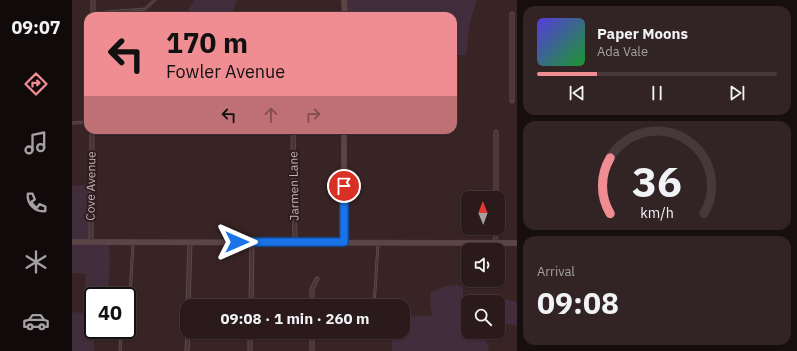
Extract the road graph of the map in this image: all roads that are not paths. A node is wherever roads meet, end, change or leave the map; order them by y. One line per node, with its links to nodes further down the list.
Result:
1 (93, 0): 4 (street)
2 (155, 0): 5 (lane)
3 (344, 0): 6 (street)
4 (93, 12)
5 (119, 12)
6 (345, 12)
7 (512, 14): 8 (street)
8 (515, 56): 9 (street)
9 (512, 101)
10 (84, 122): 11 (lane)
11 (72, 123)
12 (496, 132): 16 (street)
13 (92, 134): 19 (street, Cove Avenue)
14 (293, 134): 23 (street, Jarmen Lane)
15 (344, 134): 24 (street)
16 (496, 191)
17 (496, 235): 26 (street)
18 (72, 242): 19 (street)
19 (91, 242): 20 (street)
20 (133, 242): 21 (street); 30 (lane)
21 (190, 242): 22 (street); 31 (street)
22 (252, 242): 23 (street); 32 (street)
23 (294, 242): 24 (street)
24 (344, 242): 25 (street)
25 (378, 242): 26 (street); 34 (lane)
26 (496, 243)
27 (505, 243): 28 (street)
28 (517, 243)
29 (317, 279): 33 (street)
30 (130, 287)
31 (188, 299)
32 (251, 299)
33 (312, 299)
34 (374, 299)
35 (121, 339): 39 (lane)
36 (188, 339): 40 (street)
37 (250, 339): 41 (street)
38 (312, 339): 42 (street)
39 (120, 351)
40 (187, 351)
41 (250, 351)
42 (312, 351)

